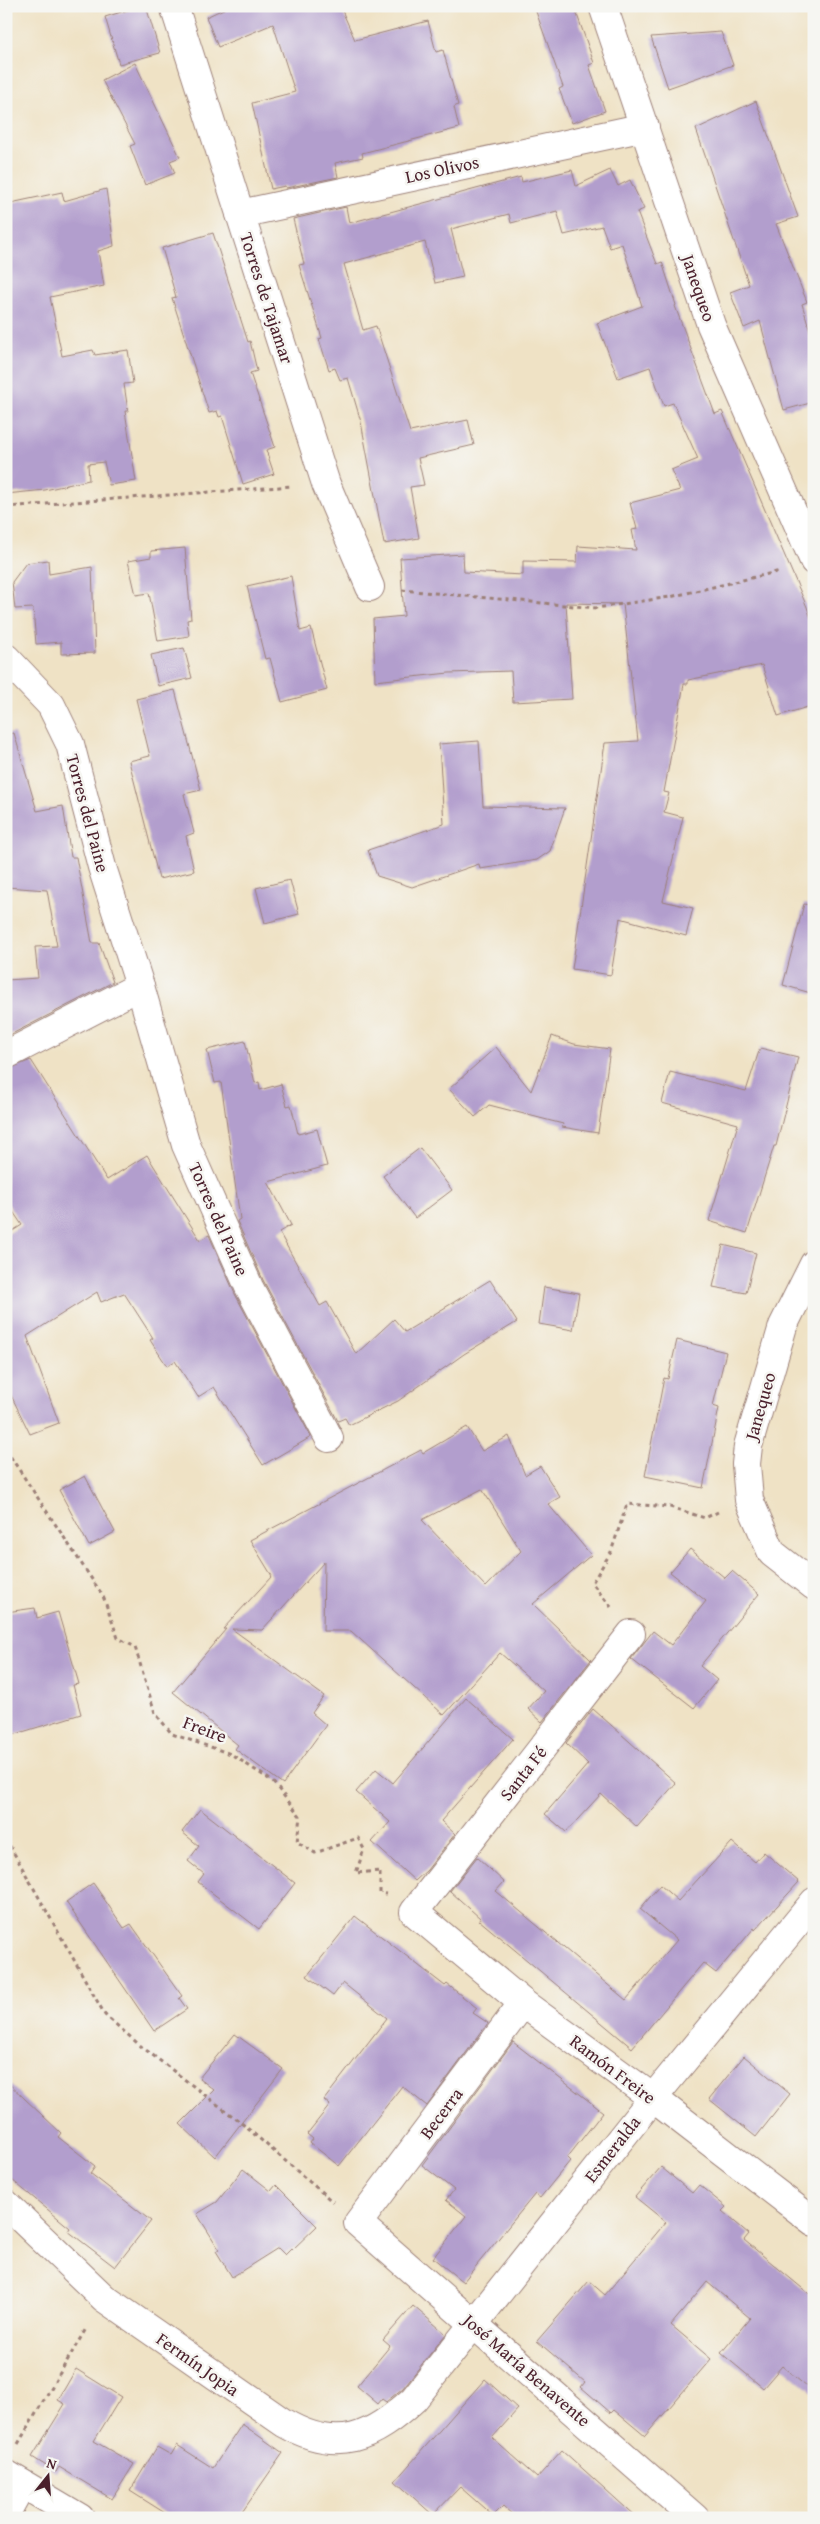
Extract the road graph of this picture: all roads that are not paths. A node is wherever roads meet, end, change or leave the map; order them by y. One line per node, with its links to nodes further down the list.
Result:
1 (174, 6): 4 (street, Torres de Tajamar)
2 (603, 6): 3 (street, Janequeo)
3 (645, 127): 4 (street, Los Olivos); 5 (street, Janequeo)
4 (240, 214): 6 (street, Torres de Tajamar)
5 (814, 562)
6 (370, 587)
7 (6, 658): 8 (street, Torres del Paine)
8 (140, 986): 9 (street); 11 (street, Torres del Paine)
9 (6, 1054)
10 (814, 1264): 12 (street, Janequeo)
11 (329, 1438)
12 (814, 1586)
13 (631, 1634): 15 (street, Santa Fé)
14 (814, 1902): 17 (street, Esmeralda)
15 (414, 1912): 16 (street, Ramón Freire)
16 (524, 2003): 17 (street, Ramón Freire); 20 (street, Becerra)
17 (653, 2098): 19 (street, Ramón Freire); 21 (street, Esmeralda)
18 (6, 2204): 22 (street, Fermín Jopia)
19 (814, 2222)
20 (358, 2223): 21 (street, José María Benavente)
21 (474, 2324): 22 (street, Esmeralda); 26 (street, José María Benavente)
22 (414, 2399)
23 (14, 2479): 24 (street); 25 (street)
24 (6, 2512)
25 (80, 2518)
26 (695, 2518)

